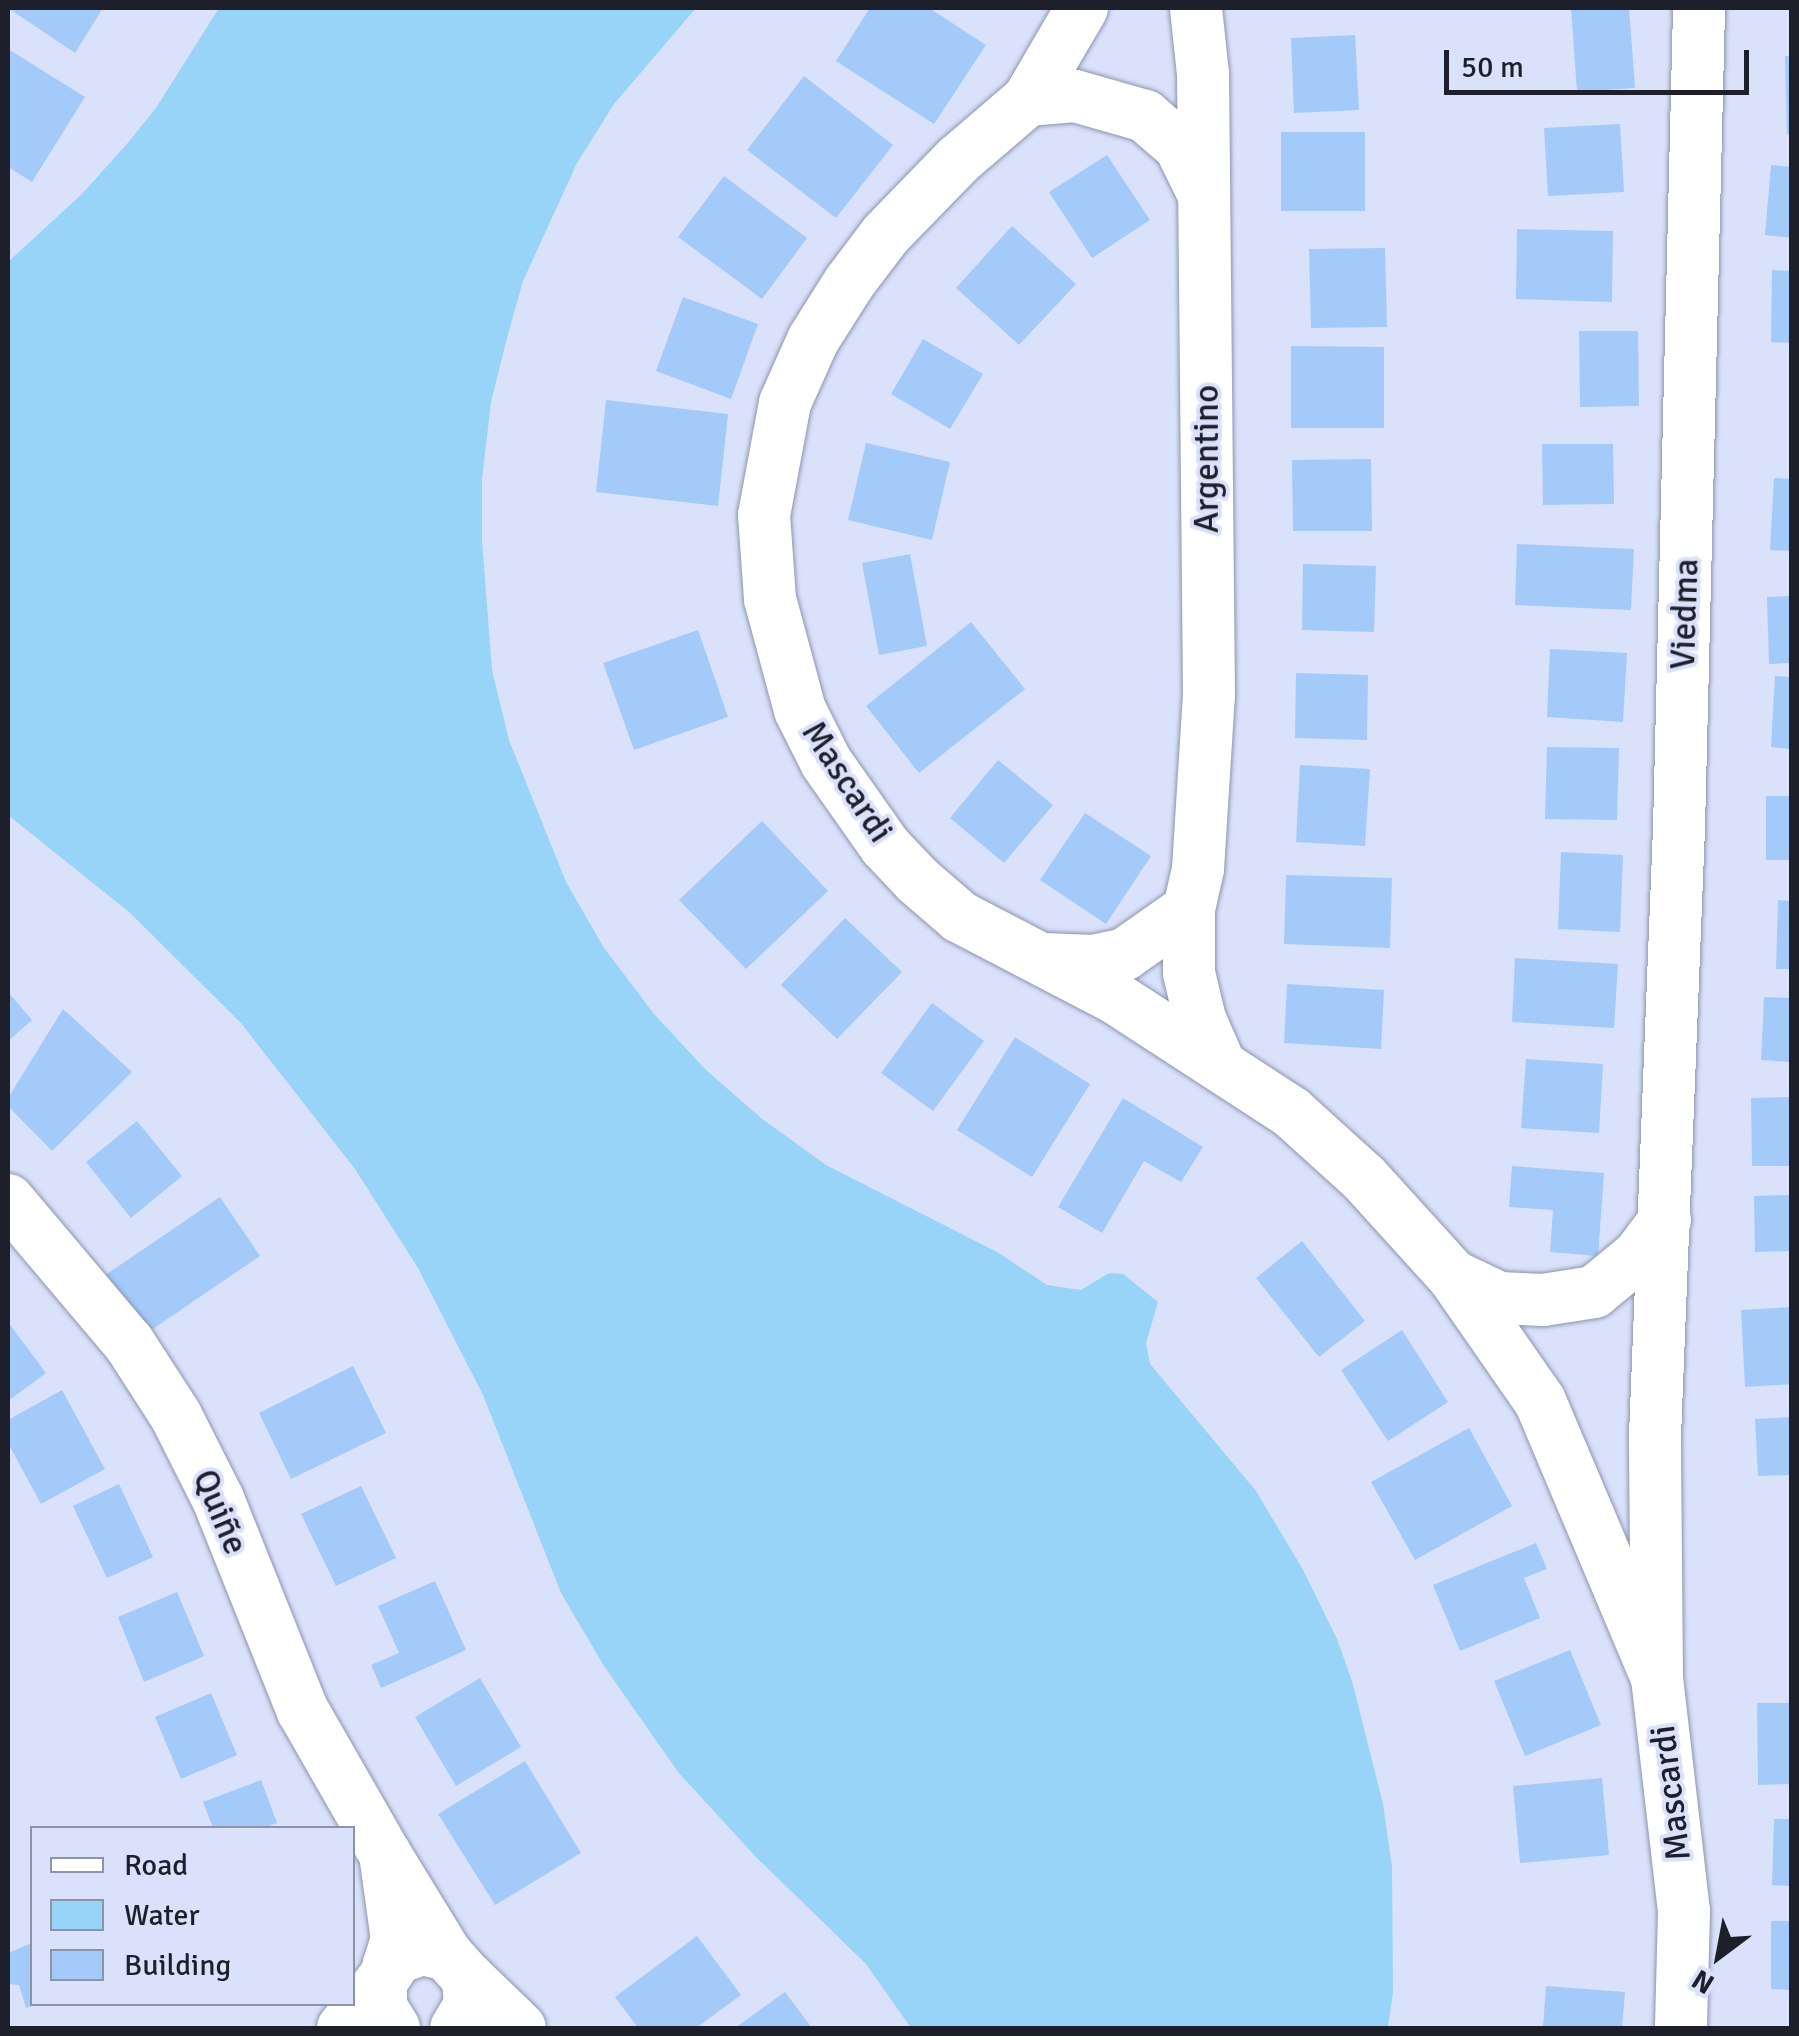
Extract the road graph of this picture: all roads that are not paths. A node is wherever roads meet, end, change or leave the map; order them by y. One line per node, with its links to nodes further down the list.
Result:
1 (1082, 8): 4 (street)
2 (1196, 8): 5 (street, Argentino)
3 (1699, 8): 10 (street, Viedma)
4 (1028, 100): 5 (street); 7 (street, Mascardi)
5 (1205, 197): 6 (street, Argentino)
6 (1189, 909): 7 (street); 8 (street, Argentino)
7 (1040, 959): 8 (street, Mascardi)
8 (1218, 1062): 11 (street, Mascardi)
9 (8, 1200): 19 (street, Quiñe)
10 (1665, 1220): 12 (street); 14 (street, Viedma)
11 (1453, 1276): 13 (street); 15 (street, Mascardi)
12 (1594, 1292): 13 (street); 14 (street)
13 (1543, 1300): 15 (street)
14 (1659, 1339): 16 (street)
15 (1517, 1366): 17 (street)
16 (1655, 1436): 17 (street); 18 (street)
17 (1562, 1449): 18 (street)
18 (1657, 1678): 25 (street, Mascardi)
19 (385, 1854): 20 (street, Quiñe); 21 (street)
20 (458, 1966): 21 (street); 23 (street); 24 (street, Quiñe)
21 (388, 1992): 22 (street)
22 (342, 2028)
23 (456, 2028)
24 (520, 2028)
25 (1681, 2028)

